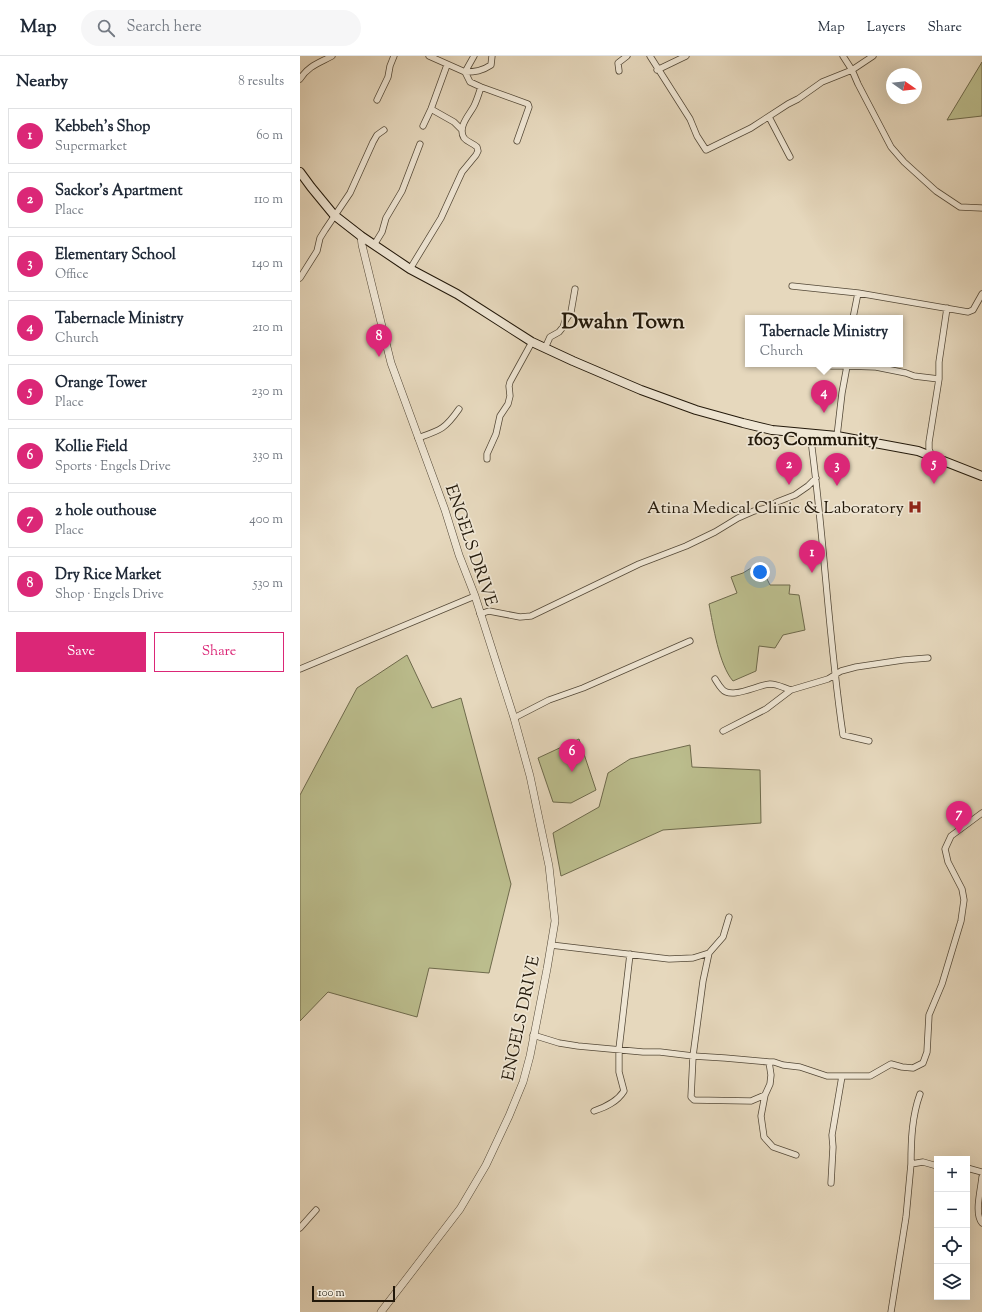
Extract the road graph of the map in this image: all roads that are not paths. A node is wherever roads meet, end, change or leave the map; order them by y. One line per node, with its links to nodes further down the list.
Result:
1 (332, 56): 16 (street)
2 (394, 56): 18 (street)
3 (429, 56): 11 (street)
4 (474, 56): 15 (street)
5 (492, 56): 15 (street)
6 (627, 56): 12 (street)
7 (650, 56): 13 (street)
8 (686, 56): 13 (street)
9 (843, 56): 14 (street)
10 (873, 56): 14 (street)
11 (447, 65): 15 (street); 19 (street)
12 (619, 70)
13 (657, 70): 20 (street)
14 (852, 70): 20 (street); 28 (street)
15 (465, 72): 17 (street)
16 (300, 79)
17 (481, 87): 23 (street); 24 (street)
18 (377, 100)
19 (432, 109): 21 (street); 23 (street)
20 (769, 117): 26 (street)
21 (423, 126)
22 (384, 130): 29 (street)
23 (462, 130): 32 (street)
24 (517, 141)
25 (420, 144): 31 (street)
26 (790, 157)
27 (300, 172): 29 (main road)
28 (982, 208)
29 (334, 215): 30 (main road); 33 (street)
30 (361, 236): 31 (main road); 48 (street, ENGELS DRIVE)
31 (374, 245): 32 (main road)
32 (410, 269): 40 (main road)
33 (300, 278)
34 (792, 286): 36 (street)
35 (575, 288): 41 (street)
36 (858, 293): 38 (street); 39 (street)
37 (982, 294): 38 (street)
38 (947, 308): 44 (street)
39 (854, 315)
40 (532, 342): 41 (main road); 50 (street)
41 (546, 348): 46 (main road)
42 (847, 367): 47 (street)
43 (876, 367): 44 (street)
44 (939, 379): 49 (street)
45 (459, 409): 48 (street)
46 (810, 433): 47 (main road); 52 (street)
47 (837, 436): 49 (main road)
48 (418, 438): 53 (street, ENGELS DRIVE)
49 (932, 457): 51 (main road)
50 (487, 459)
51 (982, 476)
52 (816, 478): 54 (street); 58 (street)
53 (475, 596): 54 (street, ENGELS DRIVE); 57 (street)
54 (480, 614): 61 (street, ENGELS DRIVE)
55 (690, 641): 61 (street)
56 (928, 658): 58 (street)
57 (300, 669)
58 (834, 676): 60 (street); 63 (street)
59 (715, 679): 60 (street)
60 (791, 690): 62 (street)
61 (514, 718): 66 (street, ENGELS DRIVE)
62 (723, 731)
63 (869, 741)
64 (982, 813): 73 (street)
65 (729, 917): 67 (street)
66 (551, 945): 68 (street); 69 (street, ENGELS DRIVE)
67 (709, 953): 68 (street); 71 (street)
68 (630, 954): 70 (street)
69 (533, 1035): 70 (street); 87 (street, ENGELS DRIVE)
70 (619, 1050): 71 (street); 76 (street)
71 (693, 1056): 72 (street); 75 (street)
72 (769, 1062): 73 (street); 75 (street)
73 (842, 1076): 83 (street)
74 (920, 1094): 78 (street)
75 (765, 1095): 77 (street)
76 (594, 1111)
77 (796, 1155)
78 (911, 1164): 79 (street); 88 (street)
79 (934, 1165)
80 (970, 1169): 81 (street)
81 (982, 1172)
82 (982, 1177): 85 (street)
83 (831, 1183)
84 (316, 1210): 86 (street)
85 (982, 1223)
86 (300, 1228)
87 (381, 1312)
88 (891, 1312)

